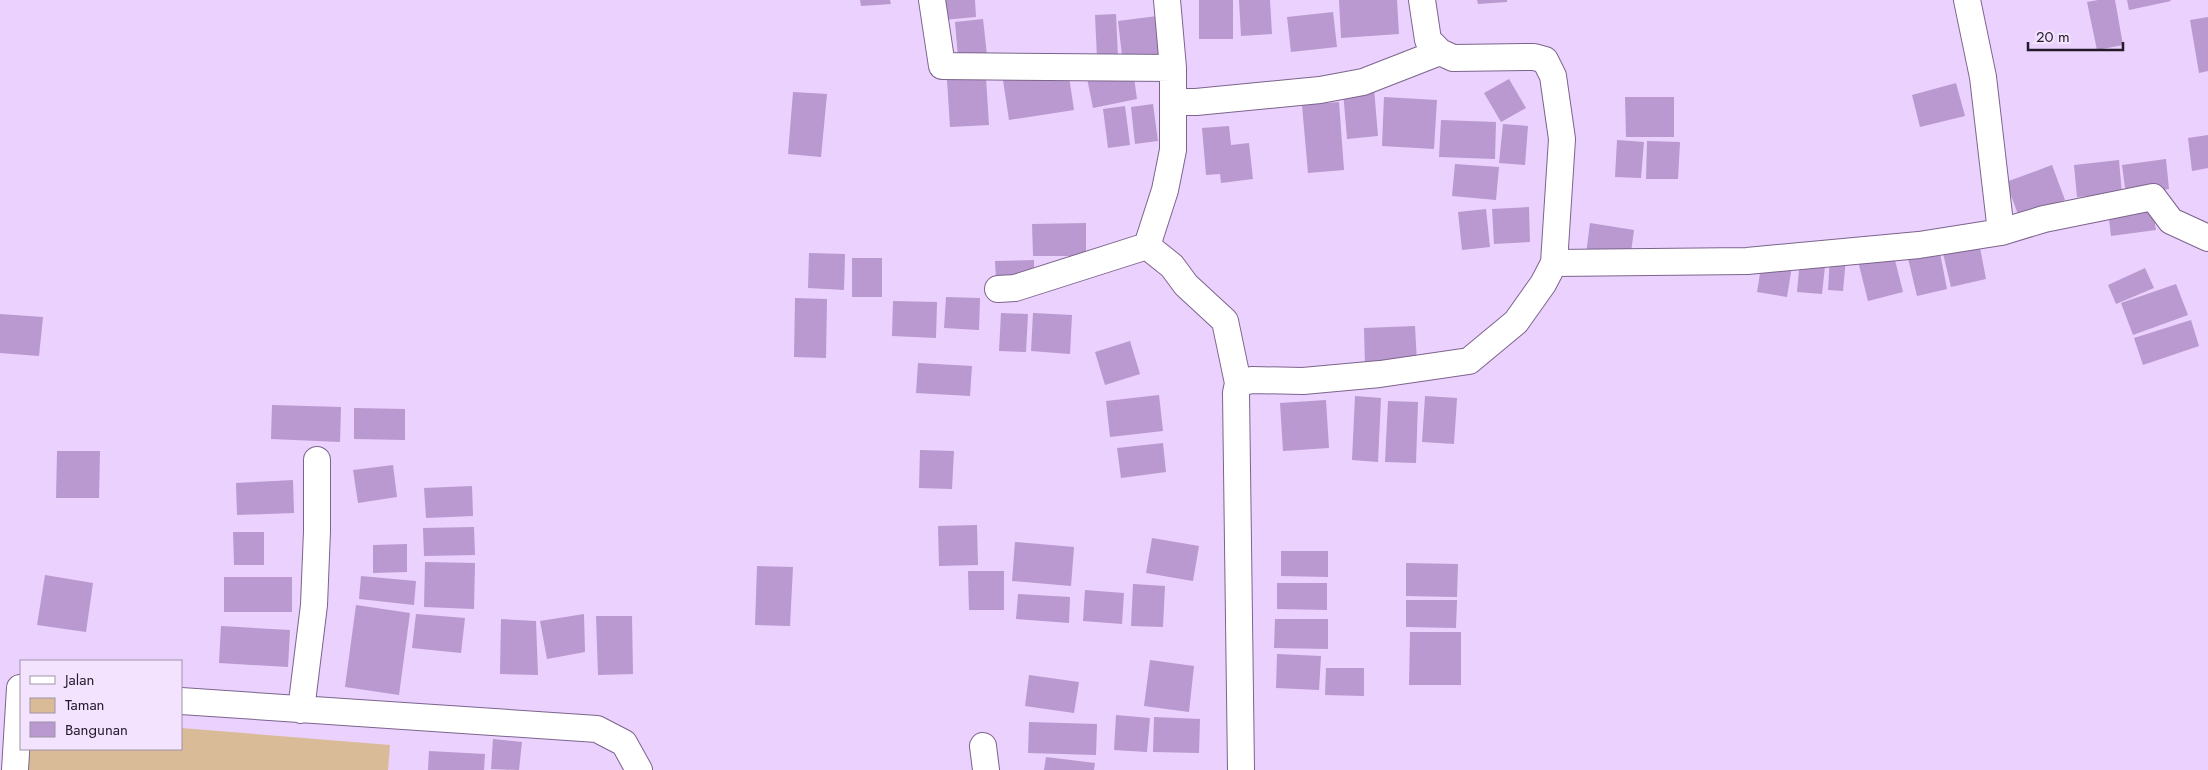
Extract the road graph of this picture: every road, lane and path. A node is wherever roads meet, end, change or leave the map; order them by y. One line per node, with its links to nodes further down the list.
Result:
1 (932, 0): 6 (street)
2 (1167, 0): 6 (street)
3 (1422, 0): 5 (street)
4 (1967, 0): 8 (street)
5 (1440, 52): 7 (street); 11 (street)
6 (1173, 68): 7 (street)
7 (1173, 102): 10 (street)
8 (2001, 232): 9 (street); 11 (street)
9 (2208, 238)
10 (1147, 246): 12 (street); 13 (street)
11 (1554, 263): 13 (street)
12 (998, 289)
13 (1238, 382): 20 (street)
14 (317, 460): 17 (street)
15 (14, 687): 18 (street)
16 (182, 701): 17 (street)
17 (301, 710): 19 (street)
18 (15, 770)
19 (639, 770)
20 (1241, 770)

